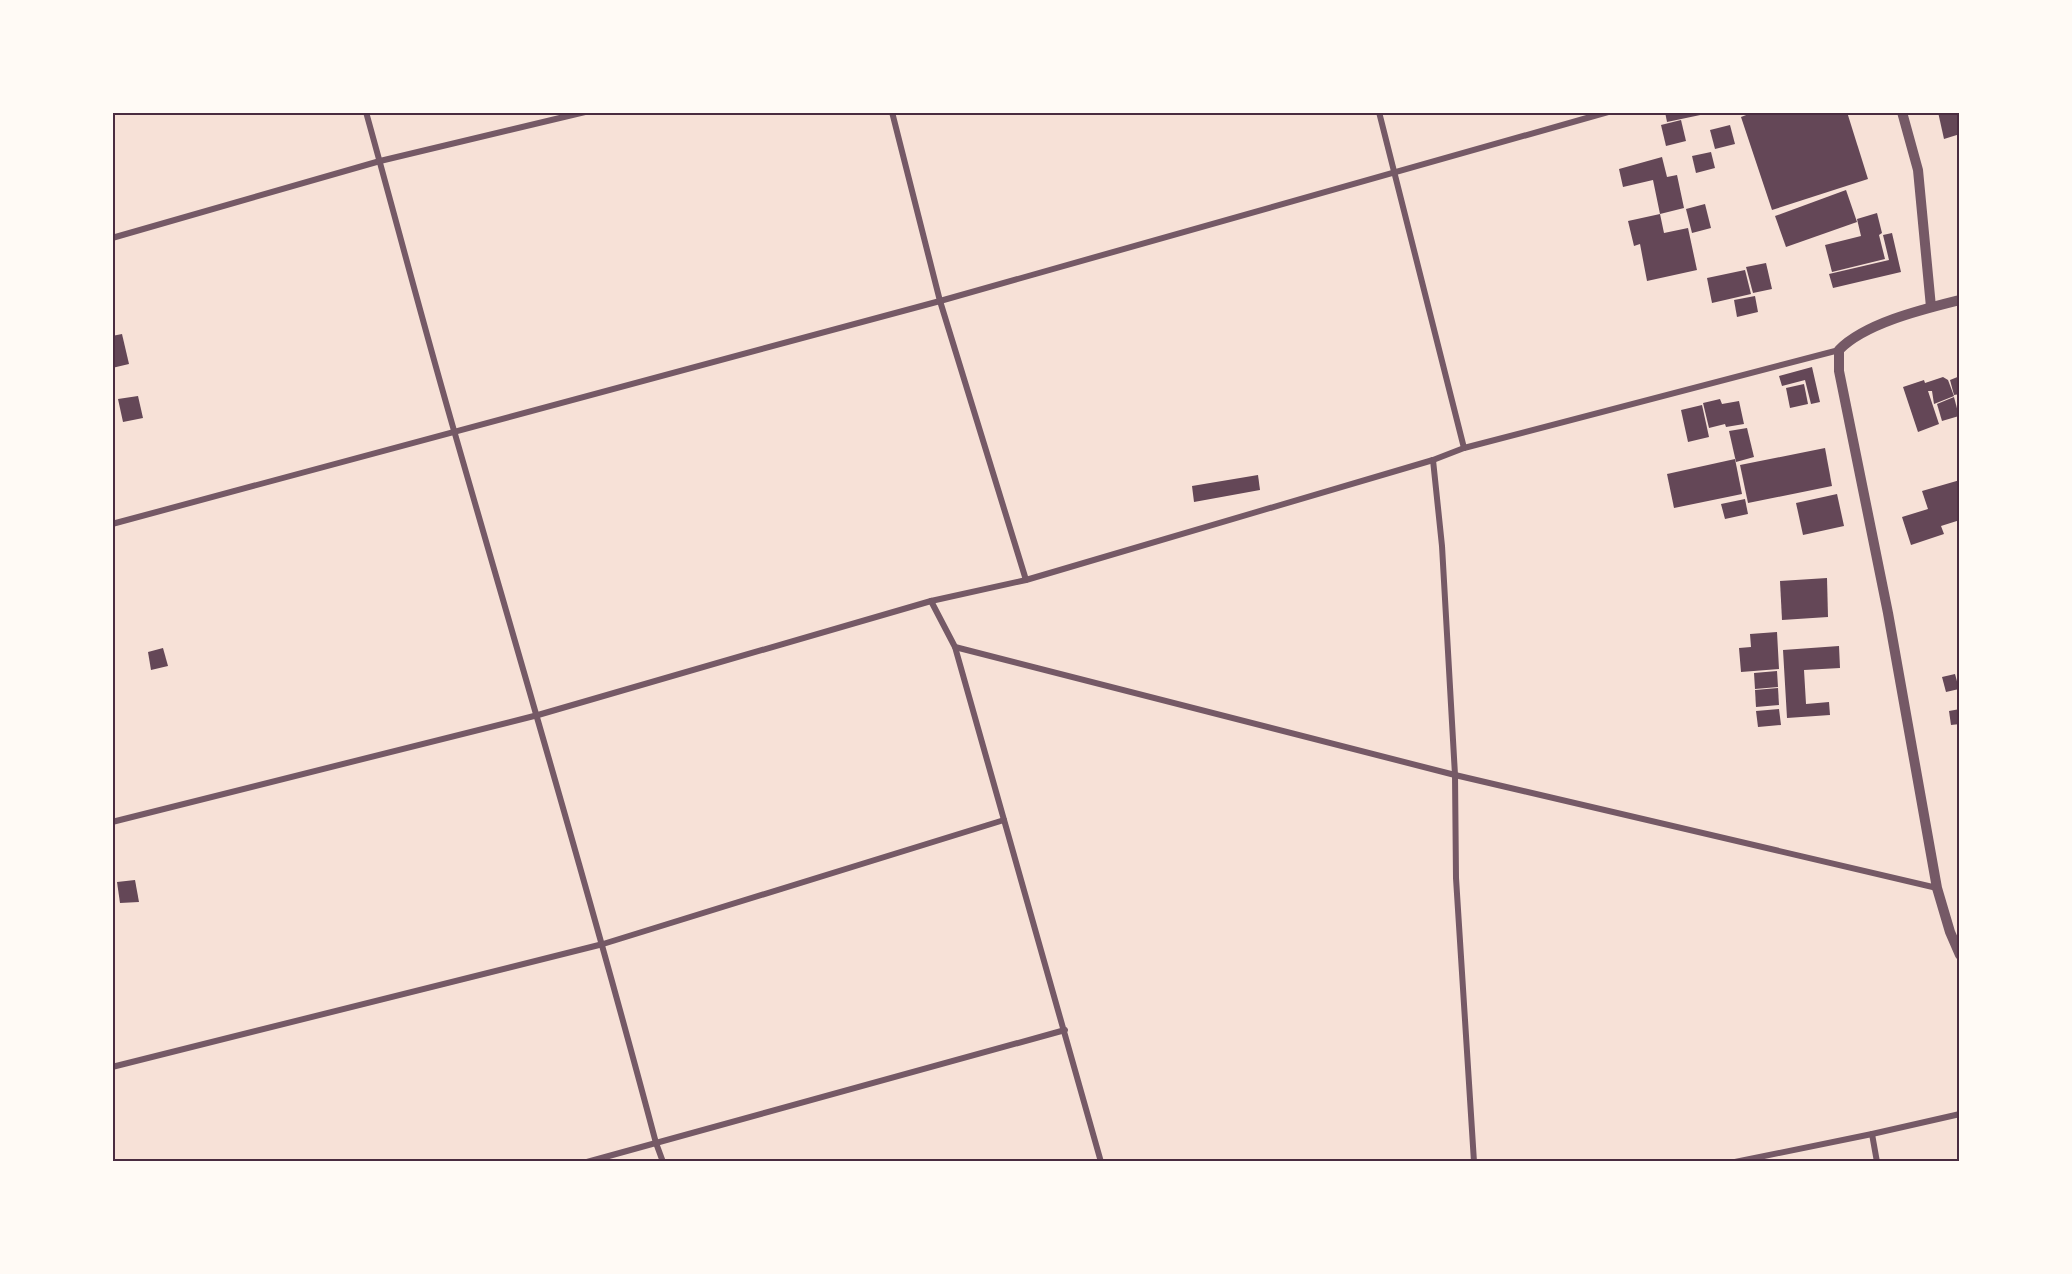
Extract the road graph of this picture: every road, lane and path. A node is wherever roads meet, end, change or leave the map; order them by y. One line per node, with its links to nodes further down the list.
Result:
1 (366, 112): 7 (street)
2 (585, 112): 7 (street)
3 (892, 112): 11 (street)
4 (1379, 112): 8 (street)
5 (1608, 112): 8 (street)
6 (1902, 112): 12 (street)
7 (380, 161): 9 (street); 14 (street)
8 (1395, 172): 11 (street); 15 (street)
9 (112, 238)
10 (1959, 300): 12 (street)
11 (940, 301): 14 (street); 18 (street)
12 (1931, 307): 13 (street)
13 (1839, 350): 15 (street); 25 (street)
14 (454, 432): 17 (street); 21 (street)
15 (1464, 448): 16 (street)
16 (1433, 460): 18 (street); 22 (street)
17 (112, 524)
18 (1026, 580): 19 (street)
19 (931, 601): 20 (street); 21 (street)
20 (955, 647): 22 (street); 23 (street)
21 (538, 715): 24 (street); 27 (street)
22 (1455, 775): 25 (street); 37 (street)
23 (1004, 820): 27 (street); 29 (street)
24 (112, 822)
25 (1937, 888): 26 (street)
26 (1955, 930): 28 (street)
27 (603, 944): 30 (street); 33 (street)
28 (1959, 955)
29 (1065, 1030): 33 (street); 36 (street)
30 (112, 1067)
31 (1959, 1114): 32 (street)
32 (1872, 1134): 38 (street); 39 (street)
33 (656, 1143): 34 (street); 35 (street)
34 (587, 1161)
35 (663, 1161)
36 (1101, 1161)
37 (1474, 1161)
38 (1735, 1161)
39 (1877, 1161)

